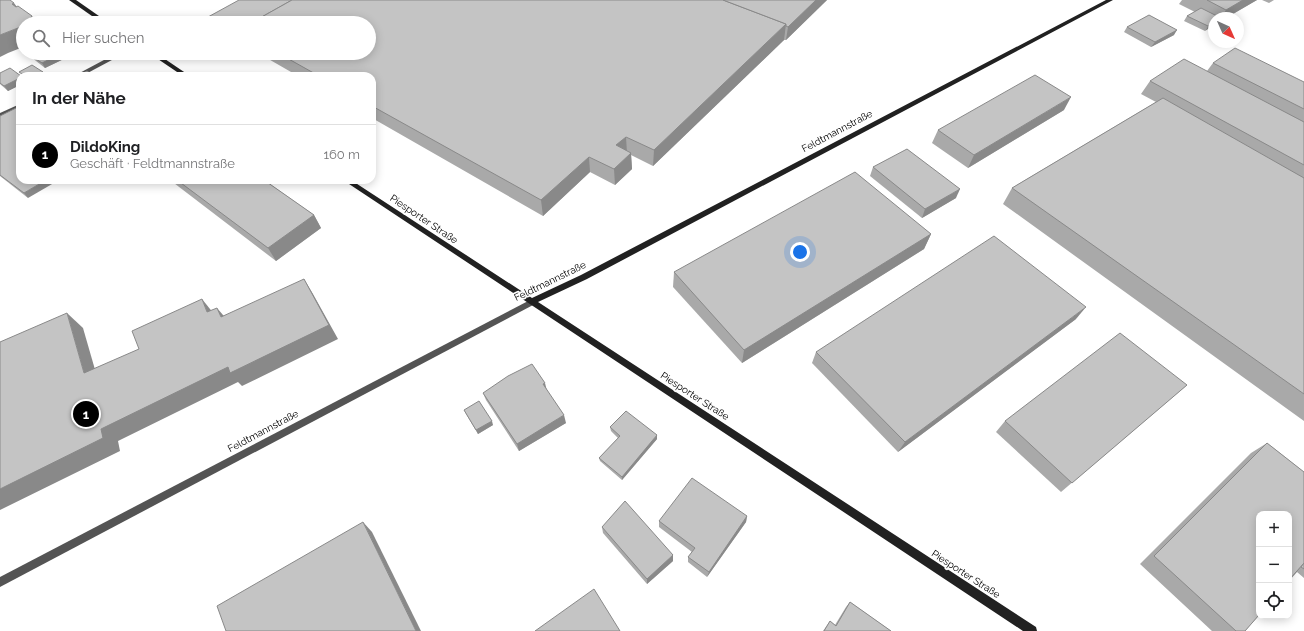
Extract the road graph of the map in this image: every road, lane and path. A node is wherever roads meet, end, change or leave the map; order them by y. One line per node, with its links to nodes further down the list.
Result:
1 (72, 0): 3 (street)
2 (1110, 0): 11 (street, Feldtmannstraße)
3 (96, 16)
4 (108, 60): 6 (street)
5 (163, 60): 7 (street)
6 (85, 72)
7 (181, 72)
8 (16, 108): 9 (street)
9 (0, 116)
10 (352, 184): 11 (street, Piesporter Straße)
11 (532, 302): 12 (street, Feldtmannstraße); 13 (street, Piesporter Straße)
12 (0, 582)
13 (1032, 631)

